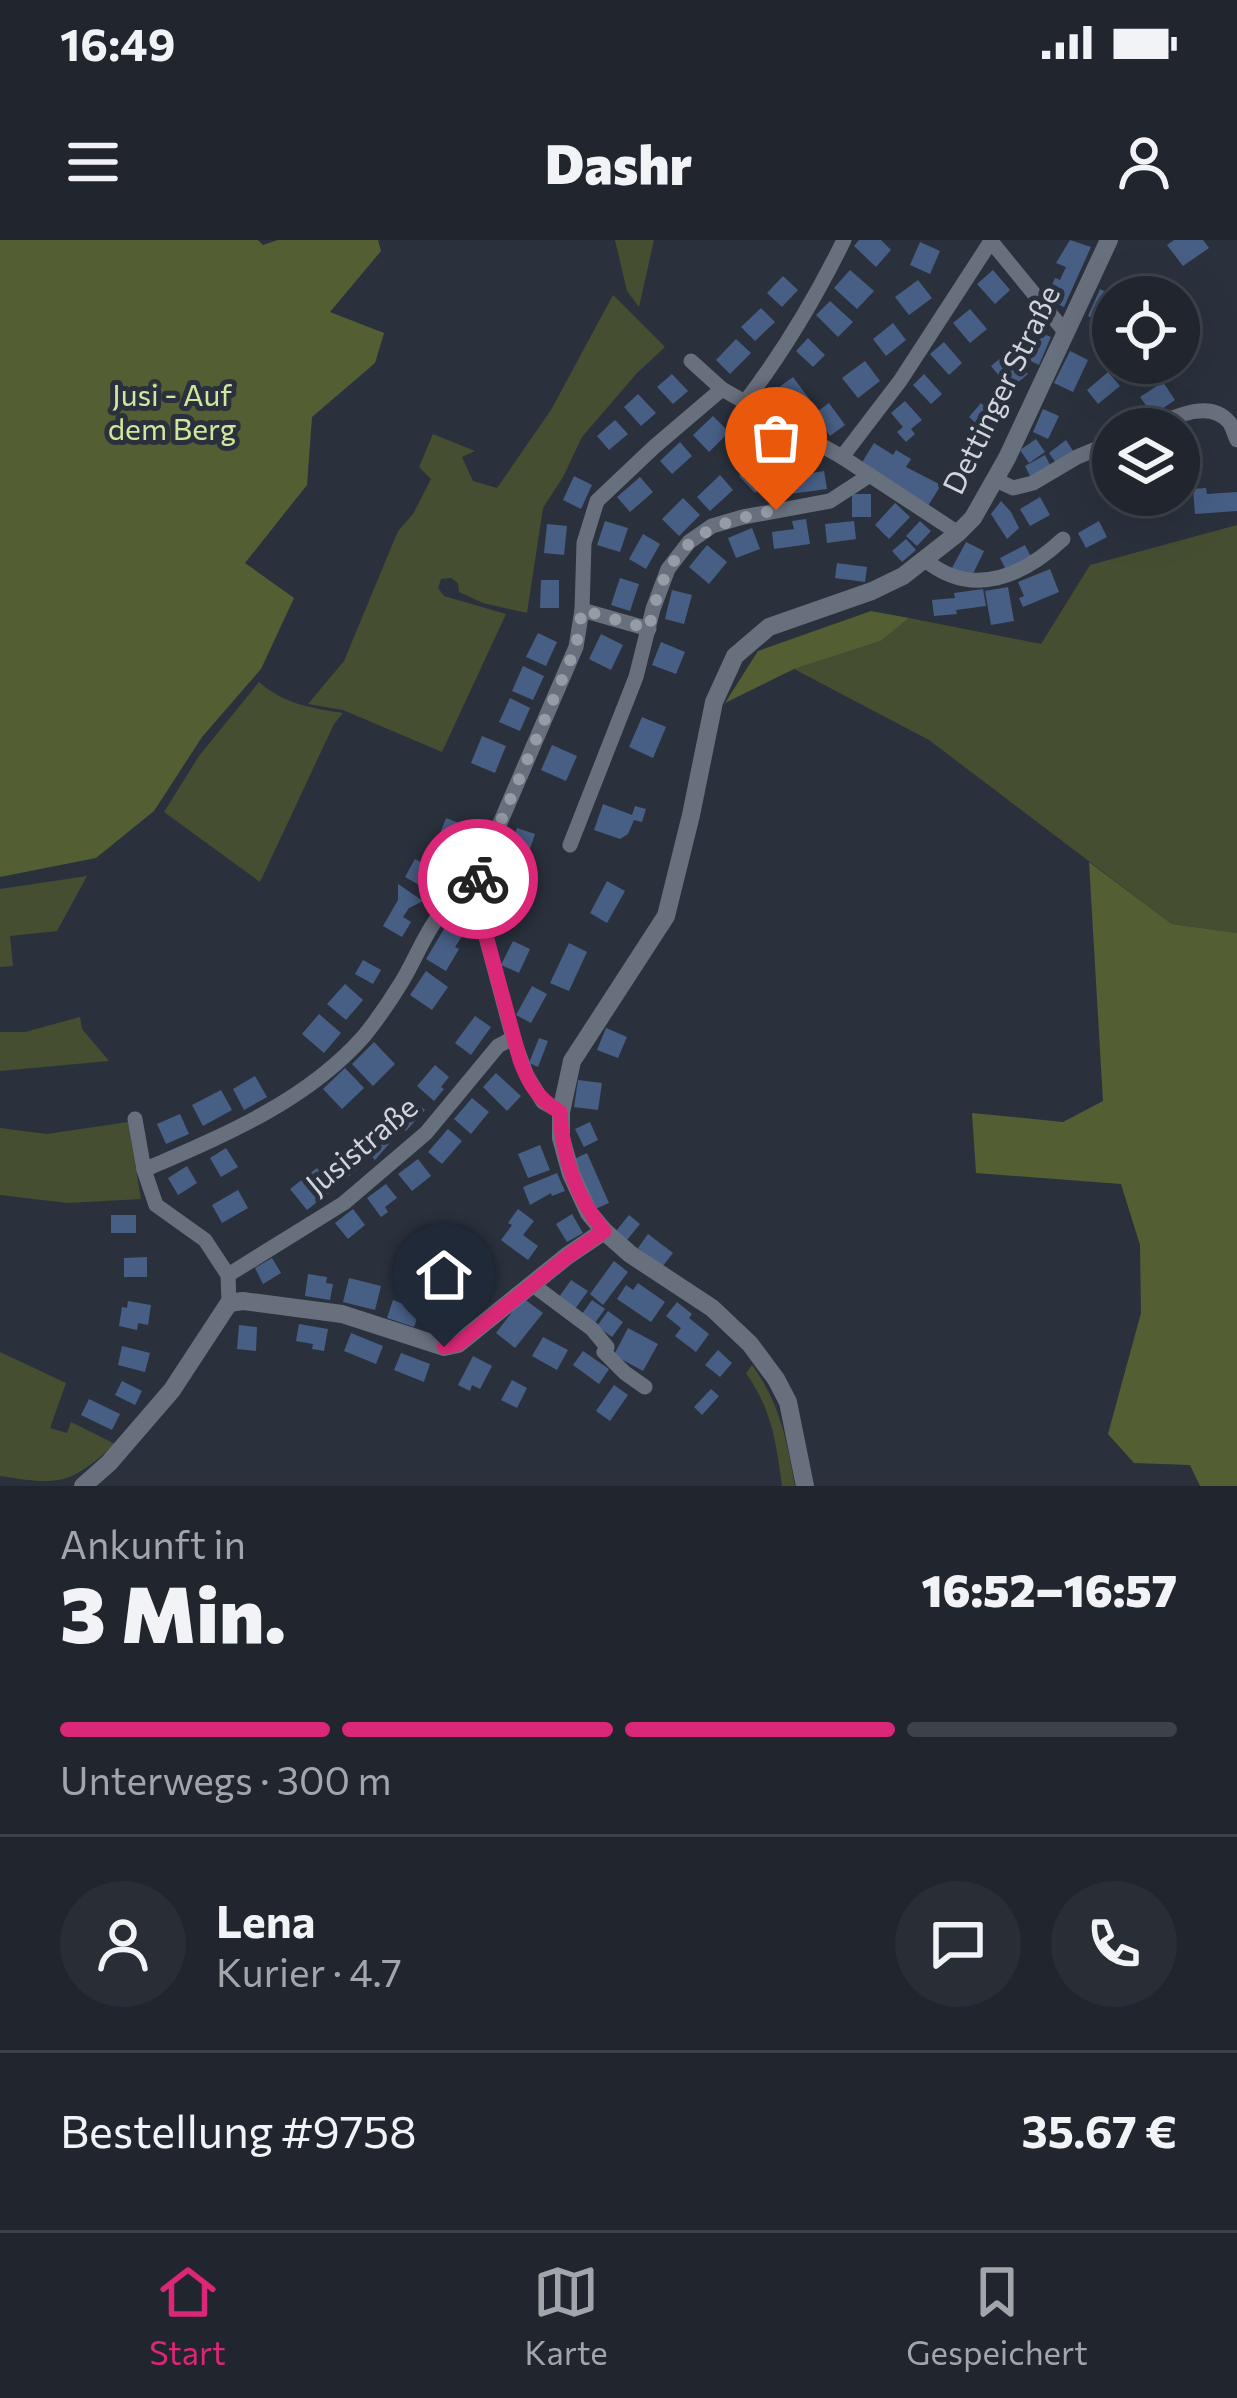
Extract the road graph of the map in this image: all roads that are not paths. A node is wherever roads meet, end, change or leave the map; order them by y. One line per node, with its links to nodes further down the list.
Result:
1 (844, 240): 7 (street)
2 (991, 240): 4 (street); 11 (street)
3 (1109, 240): 4 (street, Dettinger Straße)
4 (1066, 334): 13 (street, Dettinger Straße)
5 (692, 361): 6 (street)
6 (722, 389): 7 (street); 17 (street)
7 (745, 402): 11 (street)
8 (1200, 412): 9 (street)
9 (1237, 440)
10 (1092, 451): 13 (street)
11 (842, 457): 12 (street)
12 (870, 475): 14 (street); 18 (street)
13 (994, 479): 14 (street, Dettinger Straße)
14 (958, 533): 16 (street, Dettinger Straße)
15 (1064, 539): 16 (street)
16 (925, 560): 22 (street, Dettinger Straße)
17 (582, 610): 18 (street); 20 (street)
18 (649, 629): 19 (street)
19 (570, 845)
20 (474, 892): 21 (street); 24 (street)
21 (513, 1038): 22 (street); 26 (street, Jusistraße)
22 (560, 1112): 25 (street)
23 (135, 1119): 24 (street)
24 (144, 1170): 26 (street)
25 (604, 1231): 27 (street); 31 (street)
26 (228, 1275): 28 (street)
27 (533, 1285): 28 (street); 29 (street)
28 (229, 1303): 30 (street)
29 (645, 1387)
30 (83, 1486)
31 (805, 1486)

